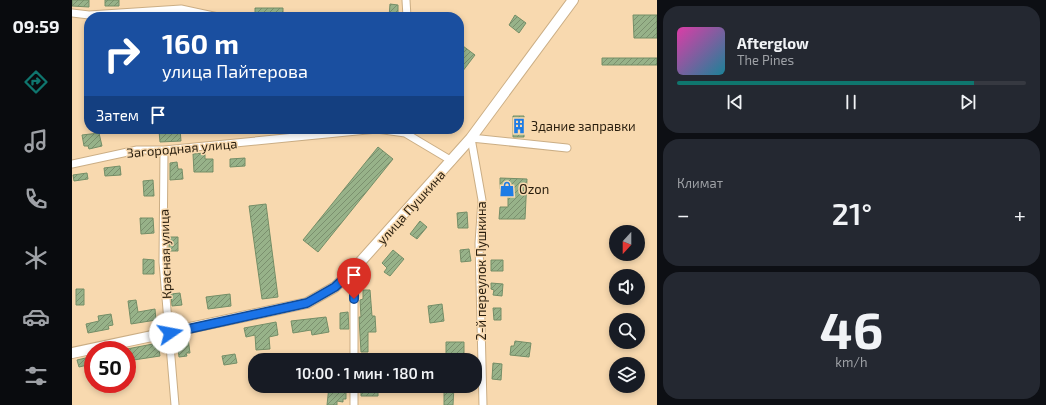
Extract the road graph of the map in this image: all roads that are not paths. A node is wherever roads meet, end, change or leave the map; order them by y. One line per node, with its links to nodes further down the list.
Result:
1 (406, 0): 5 (street)
2 (573, 0): 10 (main road, улица Пушкина)
3 (136, 12): 4 (street)
4 (196, 12)
5 (407, 12)
6 (72, 13): 7 (street)
7 (84, 14)
8 (326, 134): 12 (street, Загородная улица)
9 (407, 134): 13 (street, Загородная улица)
10 (471, 138): 11 (street); 13 (main road, улица Пушкина); 22 (street, 2-й переулок Пушкина)
11 (567, 148)
12 (164, 150): 14 (street, Загородная улица); 16 (street, Красная улица)
13 (452, 162): 15 (main road, улица Пушкина)
14 (72, 164)
15 (354, 269): 16 (main road, улица Пушкина); 18 (street)
16 (170, 333): 17 (main road, улица Пушкина); 20 (street, Красная улица)
17 (72, 353)
18 (354, 353)
19 (354, 393): 21 (street)
20 (176, 405)
21 (354, 405)
22 (483, 405)

